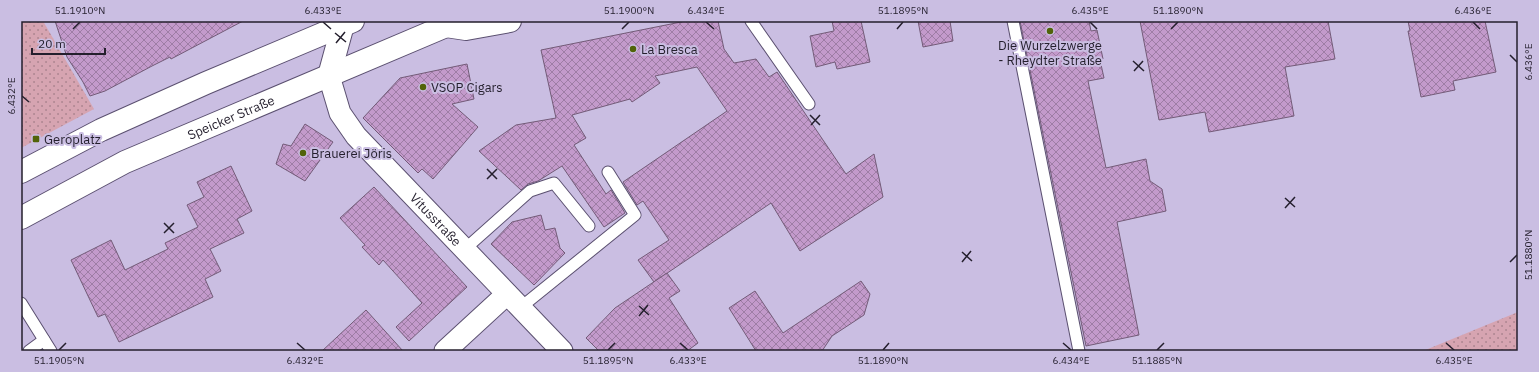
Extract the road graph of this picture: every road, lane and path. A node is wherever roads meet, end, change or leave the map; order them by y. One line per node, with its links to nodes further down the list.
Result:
1 (510, 21): 5 (main road)
2 (751, 21): 7 (lane)
3 (1012, 21): 20 (lane)
4 (347, 22): 6 (main road); 8 (main road)
5 (449, 23): 6 (main road, Speicker Straße)
6 (329, 76): 10 (main road, Speicker Straße); 12 (street, Vitusstraße)
7 (809, 104)
8 (21, 172)
9 (608, 172): 13 (lane)
10 (21, 218)
11 (589, 226): 12 (lane)
12 (465, 249): 13 (street, Vitusstraße)
13 (514, 301): 18 (street); 19 (street, Vitusstraße)
14 (21, 303): 15 (lane)
15 (44, 340): 16 (lane); 17 (lane)
16 (28, 351)
17 (51, 351)
18 (445, 351)
19 (562, 351)
20 (1079, 351)

